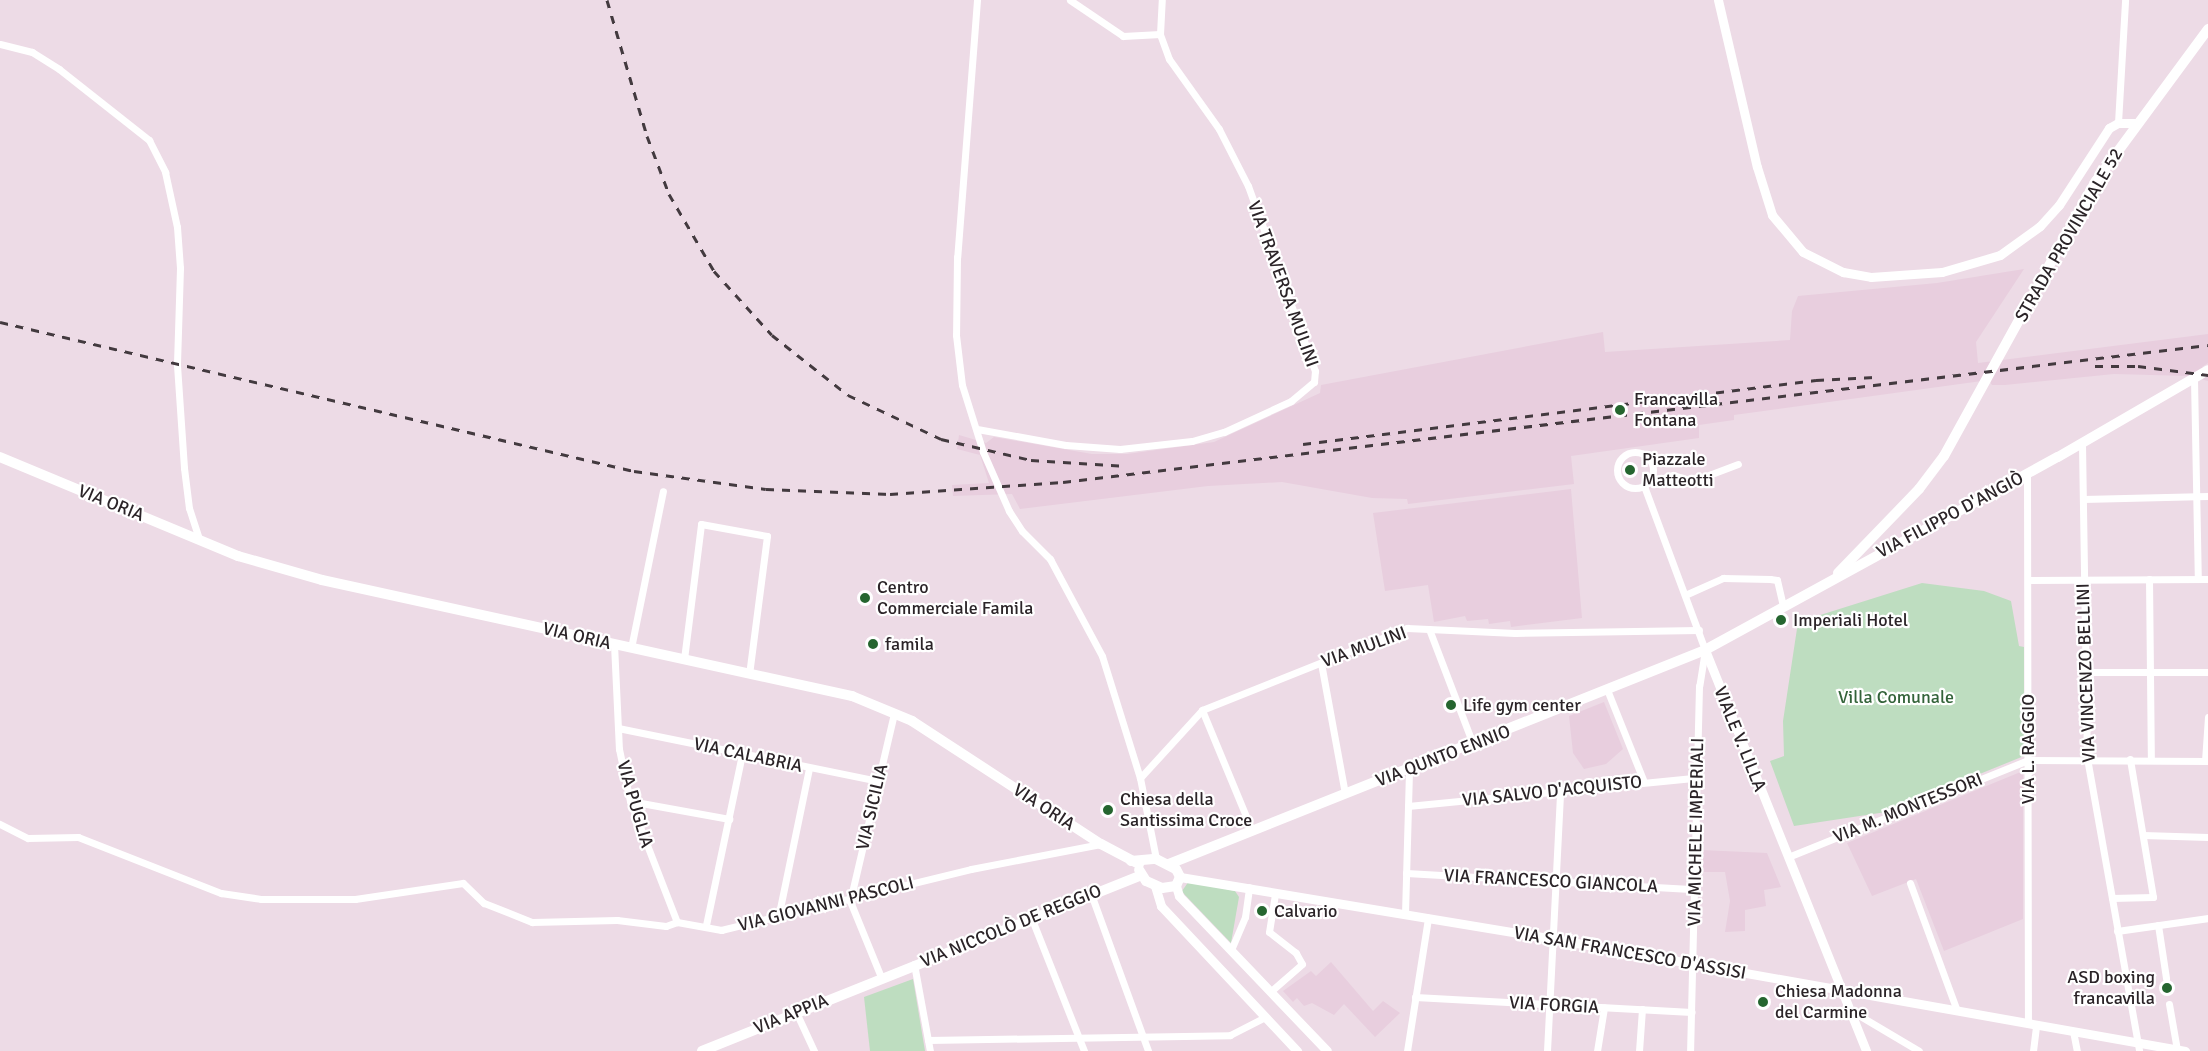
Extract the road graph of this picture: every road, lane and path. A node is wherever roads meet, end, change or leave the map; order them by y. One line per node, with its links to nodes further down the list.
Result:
1 (977, 0): 13 (street)
2 (1070, 0): 7 (street)
3 (1162, 0): 7 (street, VIA TRAVERSA MULINI)
4 (1718, 0): 9 (street)
5 (2125, 0): 9 (street)
6 (2208, 29): 10 (main road, STRADA PROVINCIALE 52)
7 (1161, 34): 13 (street, VIA TRAVERSA MULINI)
8 (0, 44): 23 (street)
9 (2118, 123): 10 (street)
10 (2137, 123): 24 (main road, STRADA PROVINCIALE 52)
11 (2208, 370): 12 (main road, VIA FILIPPO D'ANGIÒ)
12 (2194, 379): 14 (main road, VIA FILIPPO D'ANGIÒ); 20 (street)
13 (976, 429): 57 (street)
14 (2082, 444): 17 (main road, VIA FILIPPO D'ANGIÒ); 22 (street, VIA VINCENZO BELLINI)
15 (0, 457): 23 (main road, VIA ORIA)
16 (1738, 464): 18 (street)
17 (2027, 474): 24 (main road, VIA FILIPPO D'ANGIÒ); 28 (street, VIA L. RAGGIO)
18 (1646, 484): 18 (street); 30 (street, VIALE V. LILLA)
19 (663, 491): 35 (street)
20 (2196, 495): 21 (street); 22 (street); 26 (street)
21 (2208, 496)
22 (2083, 499): 29 (street, VIA VINCENZO BELLINI)
23 (199, 539): 34 (main road, VIA ORIA)
24 (1834, 578): 31 (main road, VIA FILIPPO D'ANGIÒ)
25 (2149, 579): 26 (street); 29 (street); 40 (street)
26 (2198, 579): 27 (street)
27 (2208, 579)
28 (2029, 580): 29 (street); 53 (street, VIA L. RAGGIO)
29 (2083, 580): 39 (street, VIA VINCENZO BELLINI)
30 (1685, 595): 31 (street); 33 (street, VIALE V. LILLA)
31 (1782, 606): 36 (main road, VIA FILIPPO D'ANGIÒ)
32 (1429, 629): 33 (street, VIA MULINI); 38 (street, VIA MULINI); 48 (street)
33 (1699, 630): 36 (street, VIALE V. LILLA)
34 (614, 644): 35 (main road, VIA ORIA); 47 (street, VIA PUGLIA)
35 (632, 648): 37 (main road, VIA ORIA)
36 (1705, 650): 43 (main road, VIA QUNTO ENNIO); 58 (street, VIA MICHELE IMPERIALI); 71 (street, VIALE V. LILLA)
37 (684, 659): 42 (main road, VIA ORIA); 42 (street)
38 (1321, 663): 44 (street, VIA MULINI); 62 (street)
39 (2085, 672): 40 (street); 50 (street, VIA VINCENZO BELLINI)
40 (2150, 672): 41 (street); 52 (street)
41 (2208, 672)
42 (748, 674): 45 (main road, VIA ORIA)
43 (1608, 692): 48 (main road, VIA QUNTO ENNIO); 60 (street)
44 (1202, 710): 57 (street, VIA MULINI); 67 (street)
45 (894, 713): 59 (street, VIA SICILIA); 70 (main road, VIA ORIA)
46 (2208, 717): 54 (street)
47 (618, 728): 49 (street, VIA CALABRIA); 63 (street, VIA PUGLIA)
48 (1473, 745): 56 (main road, VIA QUNTO ENNIO)
49 (742, 754): 55 (street, VIA CALABRIA); 65 (street)
50 (2087, 758): 51 (street); 53 (street); 85 (street, VIA VINCENZO BELLINI)
51 (2130, 759): 52 (street); 68 (street)
52 (2151, 759): 54 (street)
53 (2028, 760): 71 (street, VIA M. MONTESSORI); 114 (street, VIA L. RAGGIO)
54 (2207, 761)
55 (809, 768): 59 (street, VIA CALABRIA); 89 (street)
56 (1409, 769): 62 (main road, VIA QUNTO ENNIO); 64 (street)
57 (1140, 778): 72 (street)
58 (1696, 778): 60 (street, VIA SALVO D'ACQUISTO); 82 (street, VIA MICHELE IMPERIALI)
59 (878, 781): 86 (street, VIA SICILIA)
60 (1644, 782): 61 (street, VIA SALVO D'ACQUISTO)
61 (1560, 790): 64 (street, VIA SALVO D'ACQUISTO); 78 (street)
62 (1346, 794): 67 (main road, VIA QUNTO ENNIO)
63 (630, 801): 65 (street); 92 (street, VIA PUGLIA)
64 (1408, 806): 75 (street)
65 (729, 819): 93 (street)
66 (0, 824): 92 (street, VIA GIOVANNI PASCOLI)
67 (1252, 831): 74 (main road, VIA QUNTO ENNIO)
68 (2143, 835): 69 (street); 85 (street)
69 (2208, 837)
70 (1101, 844): 73 (main road, VIA ORIA); 86 (street, VIA GIOVANNI PASCOLI)
71 (1788, 857): 102 (street, VIALE V. LILLA)
72 (1156, 859): 73 (main road); 74 (main road)
73 (1136, 862): 76 (main road)
74 (1169, 864): 77 (main road)
75 (1406, 873): 78 (street, VIA FRANCESCO GIANCOLA); 87 (street)
76 (1140, 876): 80 (main road); 84 (main road, VIA NICCOLÒ DE REGGIO)
77 (1178, 882): 80 (main road); 81 (street, VIA SAN FRANCESCO D'ASSISI); 97 (street)
78 (1558, 882): 82 (street, VIA FRANCESCO GIANCOLA); 96 (street)
79 (1910, 883): 110 (street)
80 (1155, 886): 113 (street)
81 (1249, 887): 83 (street, VIA SAN FRANCESCO D'ASSISI); 97 (street)
82 (1695, 889): 99 (street, VIA MICHELE IMPERIALI)
83 (1275, 893): 87 (street, VIA SAN FRANCESCO D'ASSISI); 103 (street)
84 (1090, 894): 88 (main road, VIA NICCOLÒ DE REGGIO); 117 (street)
85 (2112, 898): 95 (street, VIA VINCENZO BELLINI)
86 (850, 900): 89 (street, VIA GIOVANNI PASCOLI); 100 (street)
87 (1405, 914): 90 (street, VIA SAN FRANCESCO D'ASSISI)
88 (1031, 917): 98 (main road, VIA NICCOLÒ DE REGGIO); 116 (street)
89 (778, 918): 93 (street, VIA GIOVANNI PASCOLI)
90 (1428, 918): 96 (street, VIA SAN FRANCESCO D'ASSISI); 104 (street)
91 (2208, 918): 94 (street)
92 (677, 922): 93 (street, VIA GIOVANNI PASCOLI)
93 (706, 925)
94 (2158, 926): 95 (street); 101 (street)
95 (2117, 931): 119 (street, VIA VINCENZO BELLINI)
96 (1554, 939): 99 (street, VIA SAN FRANCESCO D'ASSISI); 106 (street)
97 (1231, 950): 103 (street)
98 (914, 964): 100 (main road, VIA NICCOLÒ DE REGGIO); 118 (street)
99 (1693, 964): 102 (street, VIA SAN FRANCESCO D'ASSISI); 112 (street, VIA MICHELE IMPERIALI)
100 (881, 977): 111 (main road, VIA APPIA)
101 (2166, 978)
102 (1841, 990): 109 (street, VIALE V. LILLA); 110 (street, VIA SAN FRANCESCO D'ASSISI)
103 (1272, 991): 127 (street)
104 (1415, 998): 106 (street, VIA FORGIA); 128 (street)
105 (2169, 1004): 120 (street)
106 (1550, 1005): 107 (street, VIA FORGIA); 129 (street)
107 (1604, 1008): 108 (street, VIA FORGIA); 130 (street)
108 (1642, 1009): 112 (street, VIA FORGIA); 131 (street)
109 (1850, 1010): 133 (street, VIALE V. LILLA); 134 (street)
110 (1958, 1011): 114 (street, VIA SAN FRANCESCO D'ASSISI)
111 (796, 1012): 121 (main road, VIA APPIA); 122 (street)
112 (1692, 1012): 132 (street, VIA MICHELE IMPERIALI)
113 (1264, 1018): 117 (street); 126 (street)
114 (2032, 1024): 115 (street, VIA SAN FRANCESCO D'ASSISI); 135 (street, VIA L. RAGGIO)
115 (2073, 1031): 119 (street, VIA SAN FRANCESCO D'ASSISI); 136 (street)
116 (1080, 1037): 117 (street); 118 (street); 124 (street)
117 (1144, 1038): 125 (street)
118 (928, 1040): 123 (street)
119 (2138, 1047): 120 (street, VIA SAN FRANCESCO D'ASSISI)
120 (2181, 1050)
121 (702, 1051)
122 (814, 1051)
123 (930, 1051)
124 (1084, 1051)
125 (1148, 1051)
126 (1297, 1051)
127 (1327, 1051)
128 (1407, 1051)
129 (1547, 1051)
130 (1597, 1051)
131 (1639, 1051)
132 (1690, 1051)
133 (1866, 1051)
134 (1919, 1051)
135 (2033, 1051)
136 (2077, 1051)

